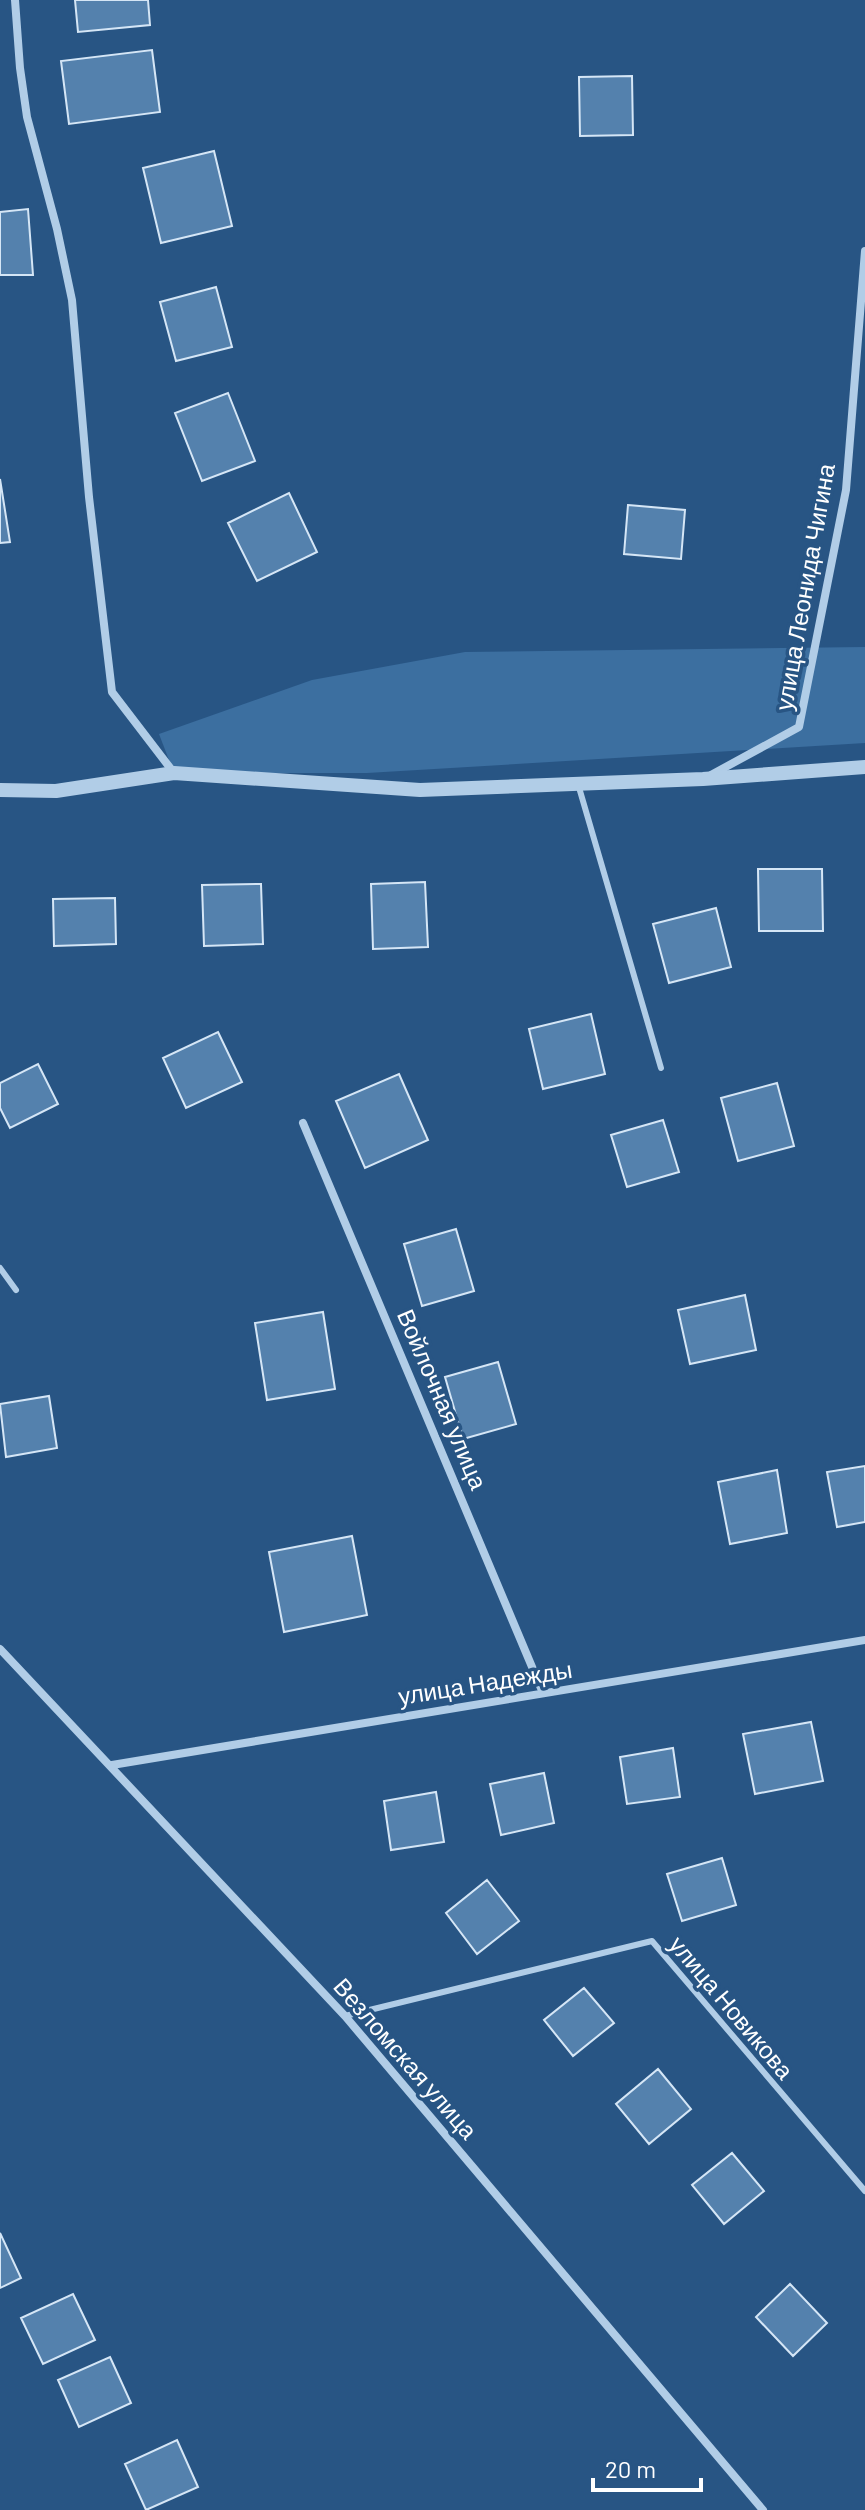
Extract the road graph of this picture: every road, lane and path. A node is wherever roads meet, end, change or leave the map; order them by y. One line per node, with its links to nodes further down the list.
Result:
1 (15, 0): 4 (street)
2 (865, 251): 5 (street, улица Леонида Чигина)
3 (865, 767): 5 (street)
4 (174, 773): 6 (street); 7 (street)
5 (703, 779): 6 (street)
6 (578, 784): 8 (lane)
7 (0, 790)
8 (661, 1068)
9 (303, 1123): 14 (street, Войлочная улица)
10 (0, 1268): 11 (lane)
11 (16, 1290)
12 (865, 1640): 14 (street, улица Надежды)
13 (0, 1649): 15 (street, Везломская улица)
14 (543, 1693): 15 (street, улица Надежды)
15 (112, 1765): 16 (street, Везломская улица)
16 (345, 2016): 17 (lane, улица Новикова); 18 (street, Везломская улица)
17 (865, 2191)
18 (763, 2510)

